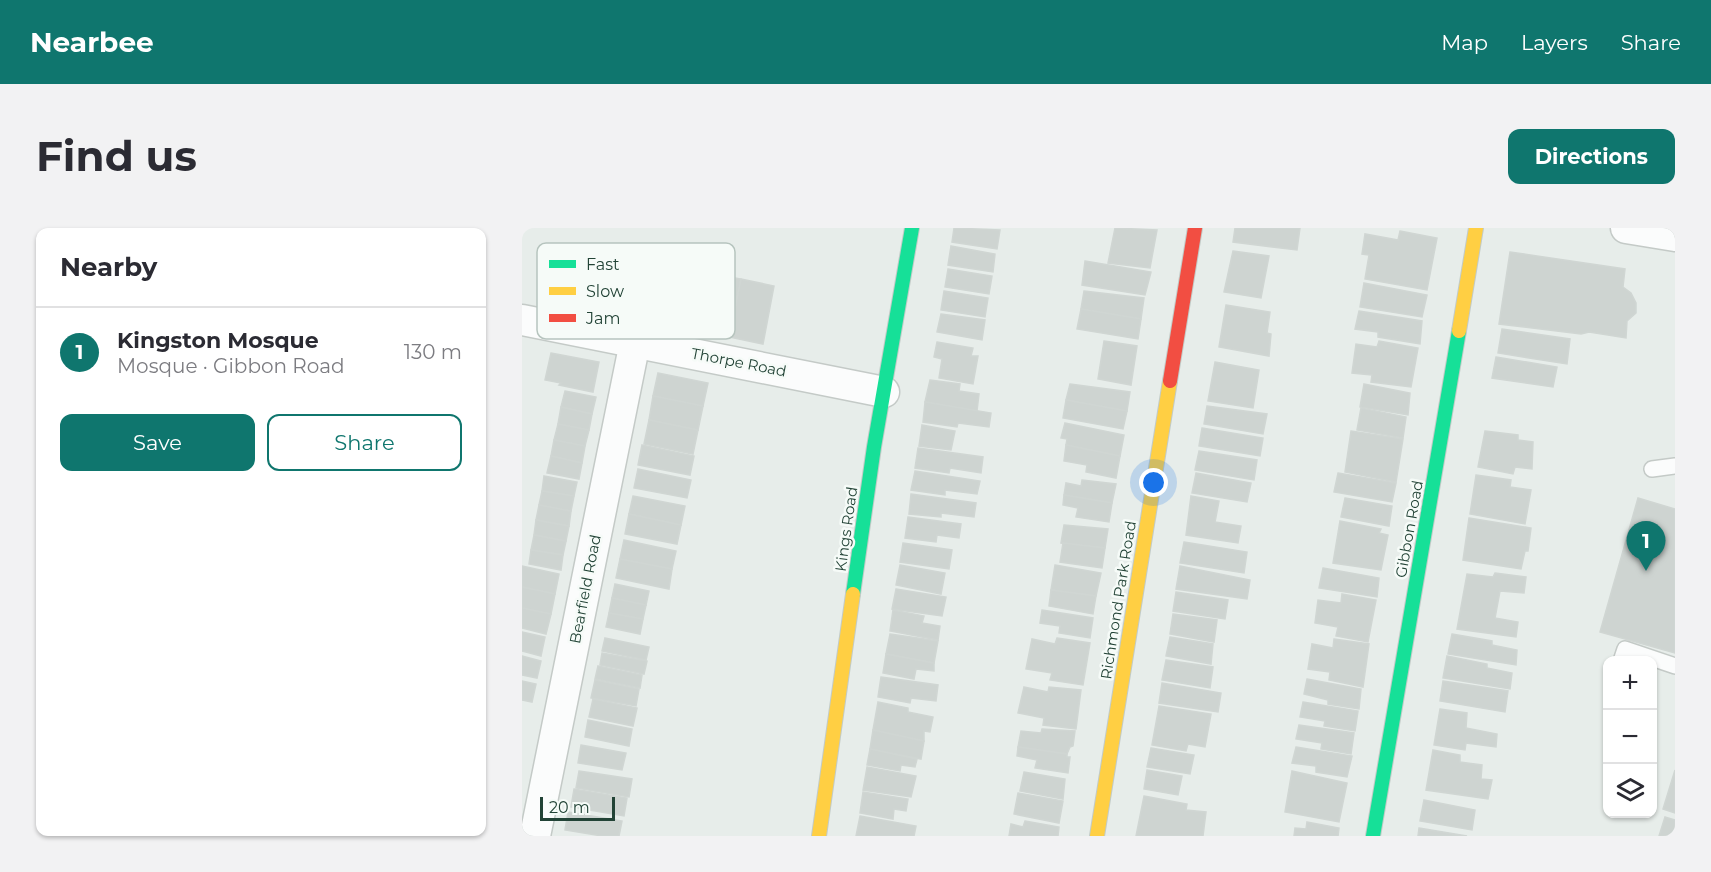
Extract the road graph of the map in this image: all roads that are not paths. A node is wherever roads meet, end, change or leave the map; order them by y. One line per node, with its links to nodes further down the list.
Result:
1 (912, 228): 10 (street, Kings Road)
2 (1195, 228): 19 (street, Richmond Park Road)
3 (1476, 228): 20 (street, Gibbon Road)
4 (1626, 228): 5 (street)
5 (1675, 236)
6 (522, 320): 7 (street, Thorpe Road)
7 (537, 323)
8 (620, 339): 9 (street, Thorpe Road)
9 (635, 342): 10 (street, Thorpe Road); 17 (street, Bearfield Road)
10 (884, 392): 18 (street, Kings Road)
11 (1675, 466): 12 (lane)
12 (1652, 469)
13 (1622, 656): 14 (lane)
14 (1646, 656)
15 (1657, 660): 16 (lane)
16 (1675, 666)
17 (535, 836)
18 (819, 836)
19 (1097, 836)
20 (1373, 836)

